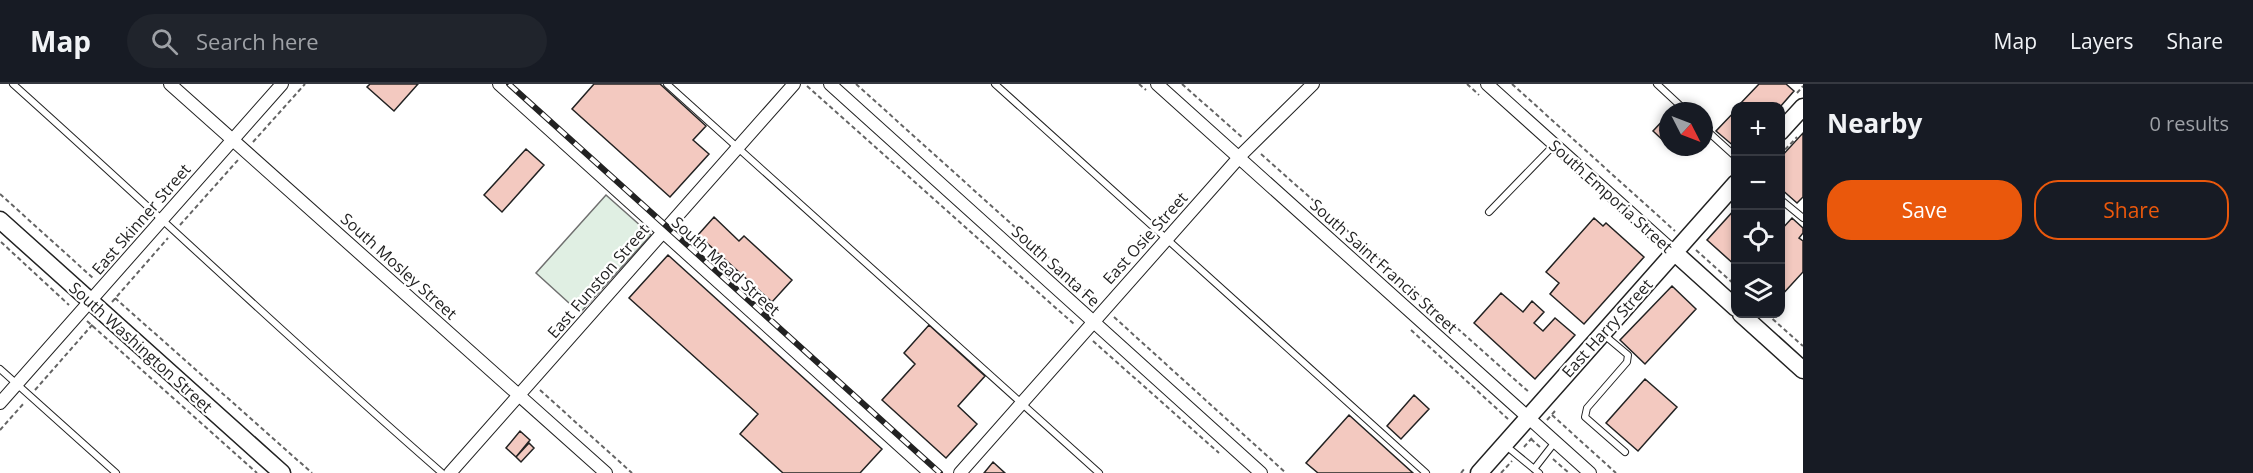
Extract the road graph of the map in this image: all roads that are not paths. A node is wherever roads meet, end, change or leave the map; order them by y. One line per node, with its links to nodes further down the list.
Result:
1 (13, 84): 26 (lane)
2 (170, 84): 17 (street, South Mosley Street)
3 (282, 84): 17 (street, East Skinner Street)
4 (499, 84): 28 (street, South Mead Street)
5 (667, 84): 19 (lane)
6 (794, 84): 19 (street, East Funston Street)
7 (830, 84): 34 (street, South Santa Fe)
8 (996, 84): 29 (lane)
9 (1157, 84): 21 (street, South Saint Francis Street)
10 (1313, 84): 21 (street, East Osie Street)
11 (1487, 84): 18 (street, South Emporia Street)
12 (1657, 84): 13 (lane)
13 (1676, 102)
14 (1803, 107): 15 (street)
15 (1785, 127)
16 (1713, 136): 20 (lane)
17 (233, 140): 26 (street, East Skinner Street); 39 (street, South Mosley Street)
18 (1554, 144): 24 (lane); 30 (street, South Emporia Street)
19 (737, 148): 28 (street, East Funston Street); 41 (lane)
20 (1735, 156)
21 (1239, 158): 29 (street, East Osie Street); 42 (street, South Saint Francis Street)
22 (1731, 189): 30 (street, East Harry Street)
23 (1785, 203): 25 (lane)
24 (1489, 212)
25 (1803, 218)
26 (163, 219): 32 (street, East Skinner Street); 49 (lane)
27 (0, 220): 32 (street, South Washington Street)
28 (664, 232): 39 (street, East Funston Street); 52 (street, South Mead Street)
29 (1167, 238): 34 (street, East Osie Street); 56 (lane)
30 (1674, 252): 31 (street, South Emporia Street); 35 (street, East Harry Street)
31 (1731, 303)
32 (91, 313): 38 (street, East Skinner Street); 48 (street, South Washington Street)
33 (1746, 318): 37 (street)
34 (1093, 321): 41 (street, East Osie Street); 55 (street, South Santa Fe)
35 (1602, 334): 42 (street, East Harry Street); 45 (lane)
36 (0, 369): 38 (lane)
37 (1803, 370)
38 (18, 384): 40 (street, East Skinner Street); 47 (lane)
39 (519, 395): 50 (street, East Funston Street); 51 (street, South Mosley Street)
40 (0, 403)
41 (1022, 403): 53 (street, East Osie Street); 54 (lane)
42 (1528, 418): 43 (street, South Saint Francis Street); 44 (street, East Harry Street)
43 (1555, 442): 46 (lane); 58 (street, South Saint Francis Street)
44 (1504, 444): 46 (lane); 57 (street, East Harry Street)
45 (1625, 452)
46 (1536, 471)
47 (116, 473)
48 (282, 473)
49 (442, 473)
50 (450, 473)
51 (606, 473)
52 (930, 473)
53 (960, 473)
54 (1099, 473)
55 (1261, 473)
56 (1426, 473)
57 (1479, 473)
58 (1590, 473)

